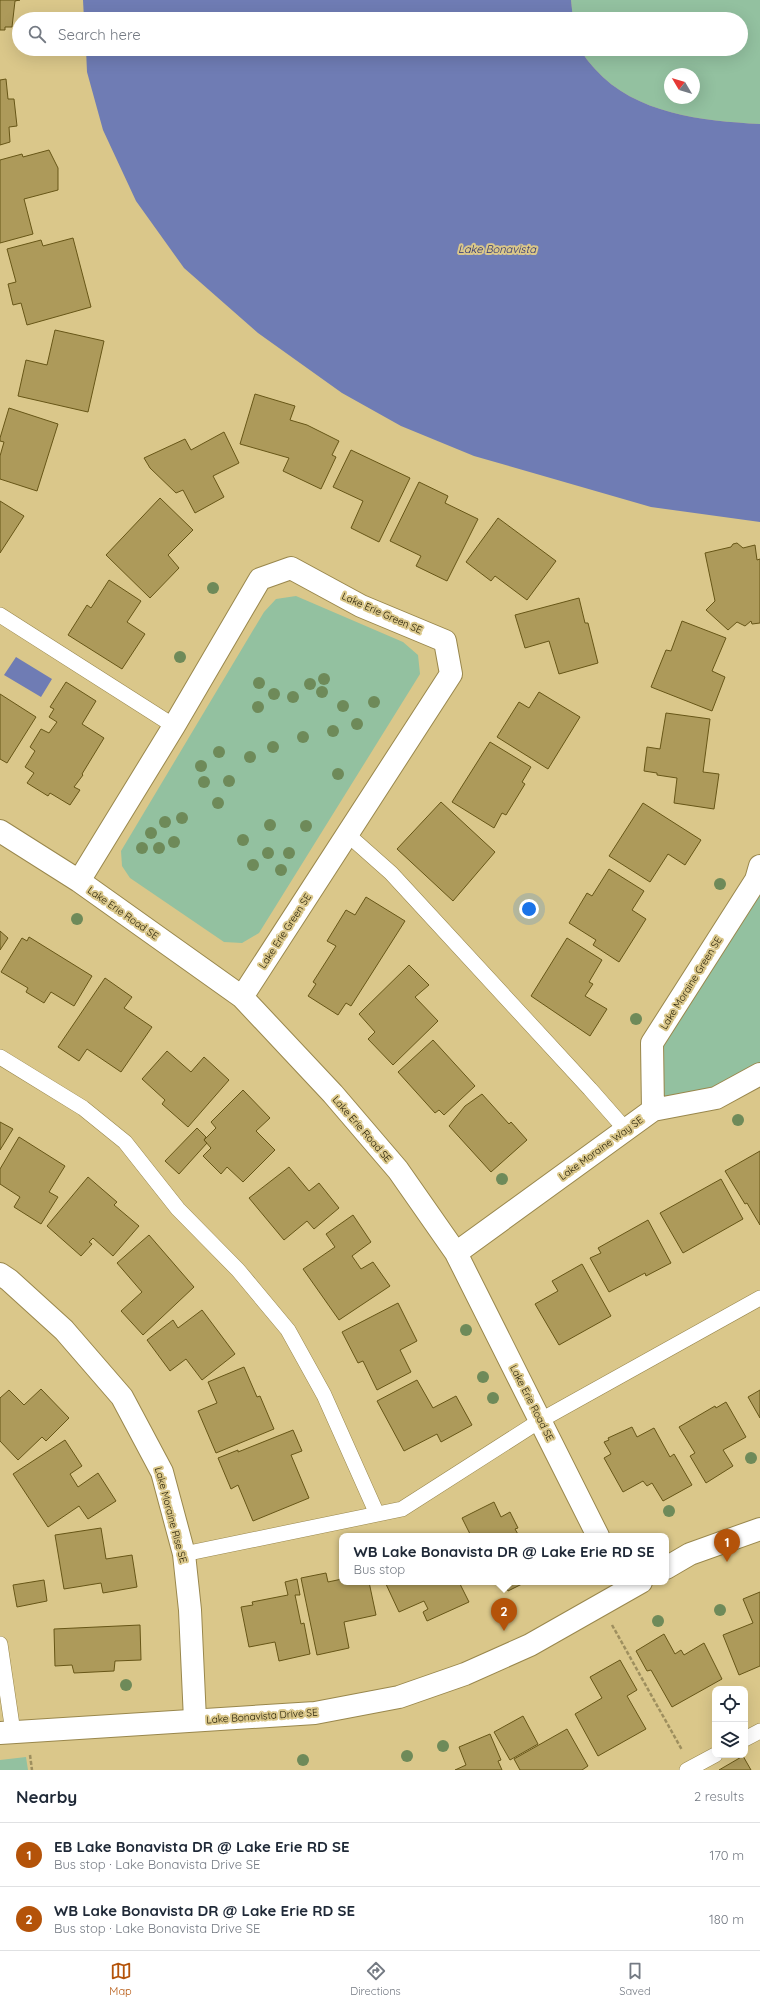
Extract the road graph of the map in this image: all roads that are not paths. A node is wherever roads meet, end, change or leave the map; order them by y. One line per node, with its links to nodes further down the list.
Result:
1 (0, 615): 2 (lane)
2 (174, 726): 4 (street, Lake Erie Green SE); 6 (street, Lake Erie Green SE)
3 (0, 831): 6 (street, Lake Erie Road SE)
4 (347, 834): 7 (street, Lake Erie Green SE); 11 (lane)
5 (760, 866): 10 (street, Lake Moraine Green SE)
6 (79, 881): 7 (street, Lake Erie Road SE)
7 (242, 997): 12 (street, Lake Erie Road SE)
8 (0, 1057): 16 (lane)
9 (760, 1074): 10 (street, Lake Moraine Way SE)
10 (653, 1110): 11 (street, Lake Moraine Way SE)
11 (626, 1130): 12 (street, Lake Moraine Way SE)
12 (456, 1253): 15 (street, Lake Erie Road SE)
13 (0, 1274): 19 (street, Lake Moraine Rise SE)
14 (760, 1298): 15 (lane)
15 (541, 1420): 16 (lane); 18 (street, Lake Erie Road SE)
16 (377, 1514): 19 (lane)
17 (760, 1529): 20 (street)
18 (597, 1533)
19 (184, 1554): 23 (street, Lake Moraine Rise SE)
20 (669, 1566)
21 (629, 1585): 23 (street, Lake Bonavista Drive SE)
22 (0, 1644): 25 (lane)
23 (195, 1720): 25 (street, Lake Bonavista Drive SE)
24 (760, 1731): 26 (lane)
25 (7, 1732)
26 (748, 1737)
27 (712, 1757): 28 (lane)
28 (691, 1769)

